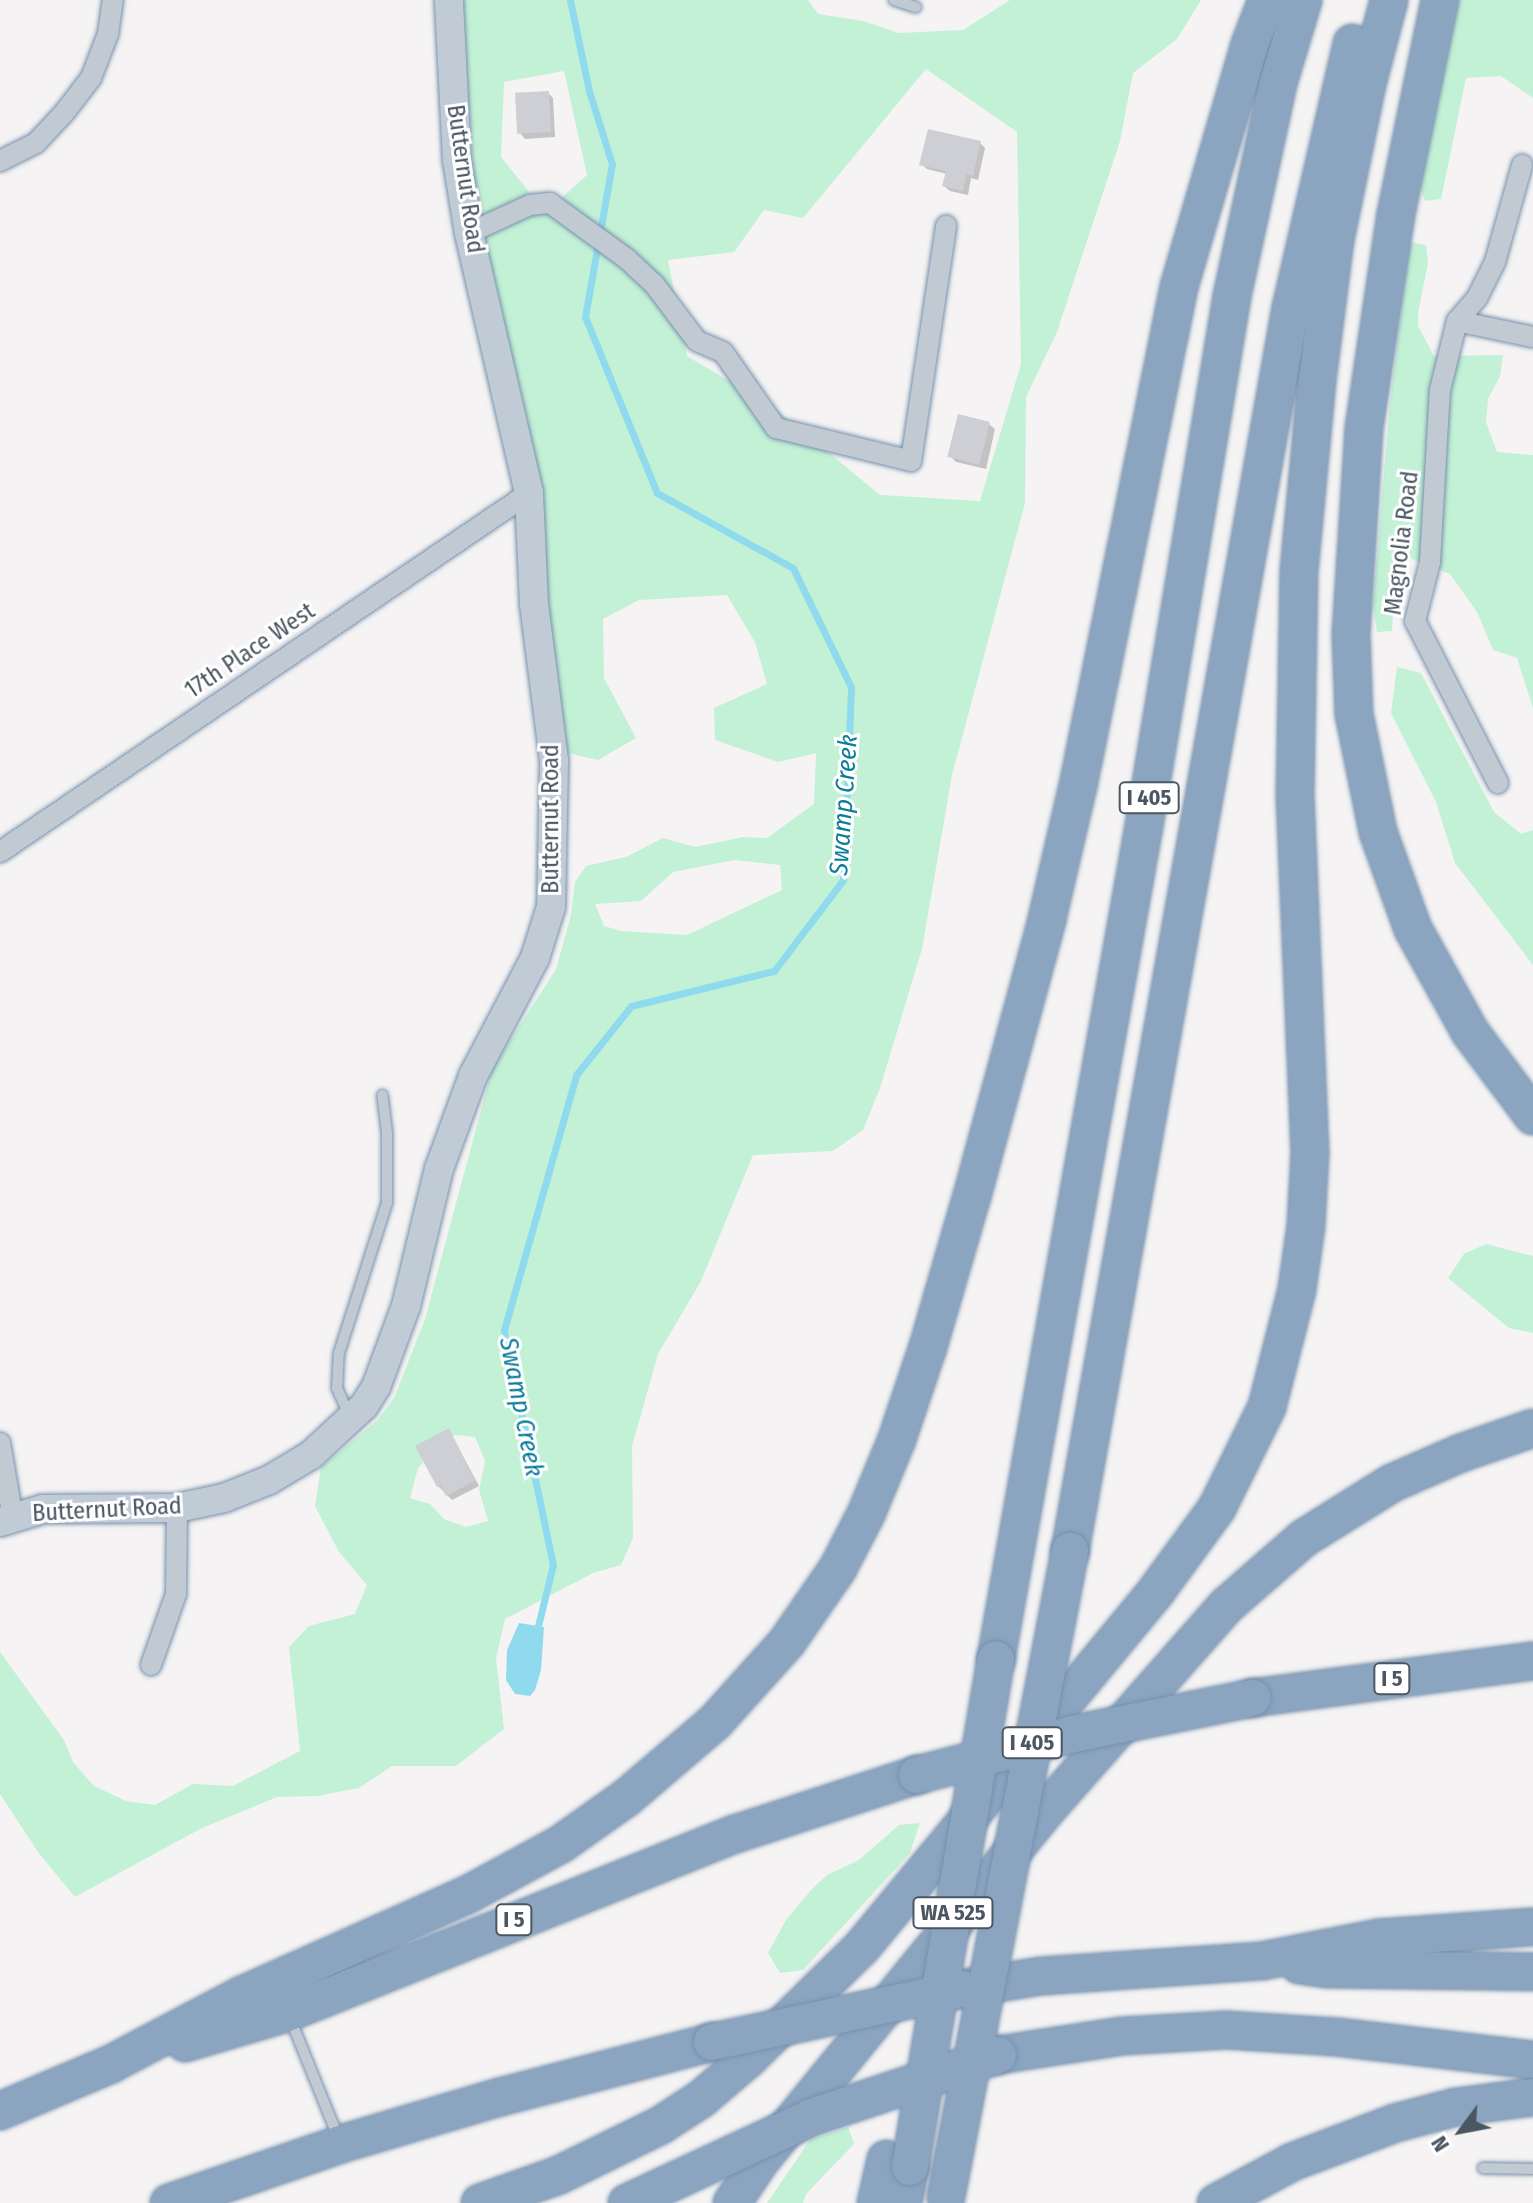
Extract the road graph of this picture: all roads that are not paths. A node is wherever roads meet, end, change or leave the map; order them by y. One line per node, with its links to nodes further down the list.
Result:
1 (113, 0): 10 (street)
2 (449, 0): 13 (street, Butternut Road)
3 (894, 0): 9 (lane)
4 (1267, 0): 34 (highway)
5 (1303, 0): 38 (highway, I 405, bridge)
6 (1364, 0): 29 (highway, I 405, bridge)
7 (1389, 0): 43 (highway)
8 (1440, 0): 20 (highway)
9 (916, 7)
10 (0, 161)
11 (1522, 165): 14 (street)
12 (946, 226): 13 (street)
13 (469, 233): 16 (street, Butternut Road)
14 (1457, 321): 15 (street); 17 (street, Magnolia Road)
15 (1533, 337)
16 (529, 493): 18 (street, 17th Place West); 21 (street, Butternut Road)
17 (1498, 783)
18 (0, 852)
19 (382, 1095): 21 (lane)
20 (1533, 1116)
21 (351, 1421): 24 (street, Butternut Road)
22 (1533, 1428): 45 (highway)
23 (0, 1443): 25 (street)
24 (177, 1508): 25 (street, Butternut Road); 27 (street)
25 (6, 1520)
26 (1533, 1661): 32 (highway, I 5, bridge)
27 (151, 1665)
28 (1533, 1927): 30 (highway)
29 (994, 1935): 41 (highway, WA 525, bridge)
30 (1262, 1961): 31 (highway); 37 (highway, bridge)
31 (1533, 1972)
32 (287, 2013): 34 (highway, I 5); 37 (lane)
33 (1533, 2060): 44 (highway, bridge)
34 (111, 2064): 36 (highway, I 5)
35 (1533, 2097): 48 (highway)
36 (0, 2111)
37 (341, 2144): 42 (highway)
38 (898, 2163): 46 (highway); 47 (highway)
39 (1483, 2168): 40 (lane)
40 (1533, 2169)
41 (946, 2200)
42 (169, 2203)
43 (480, 2203)
44 (627, 2203)
45 (732, 2203)
46 (876, 2203)
47 (903, 2203)
48 (1216, 2203)

